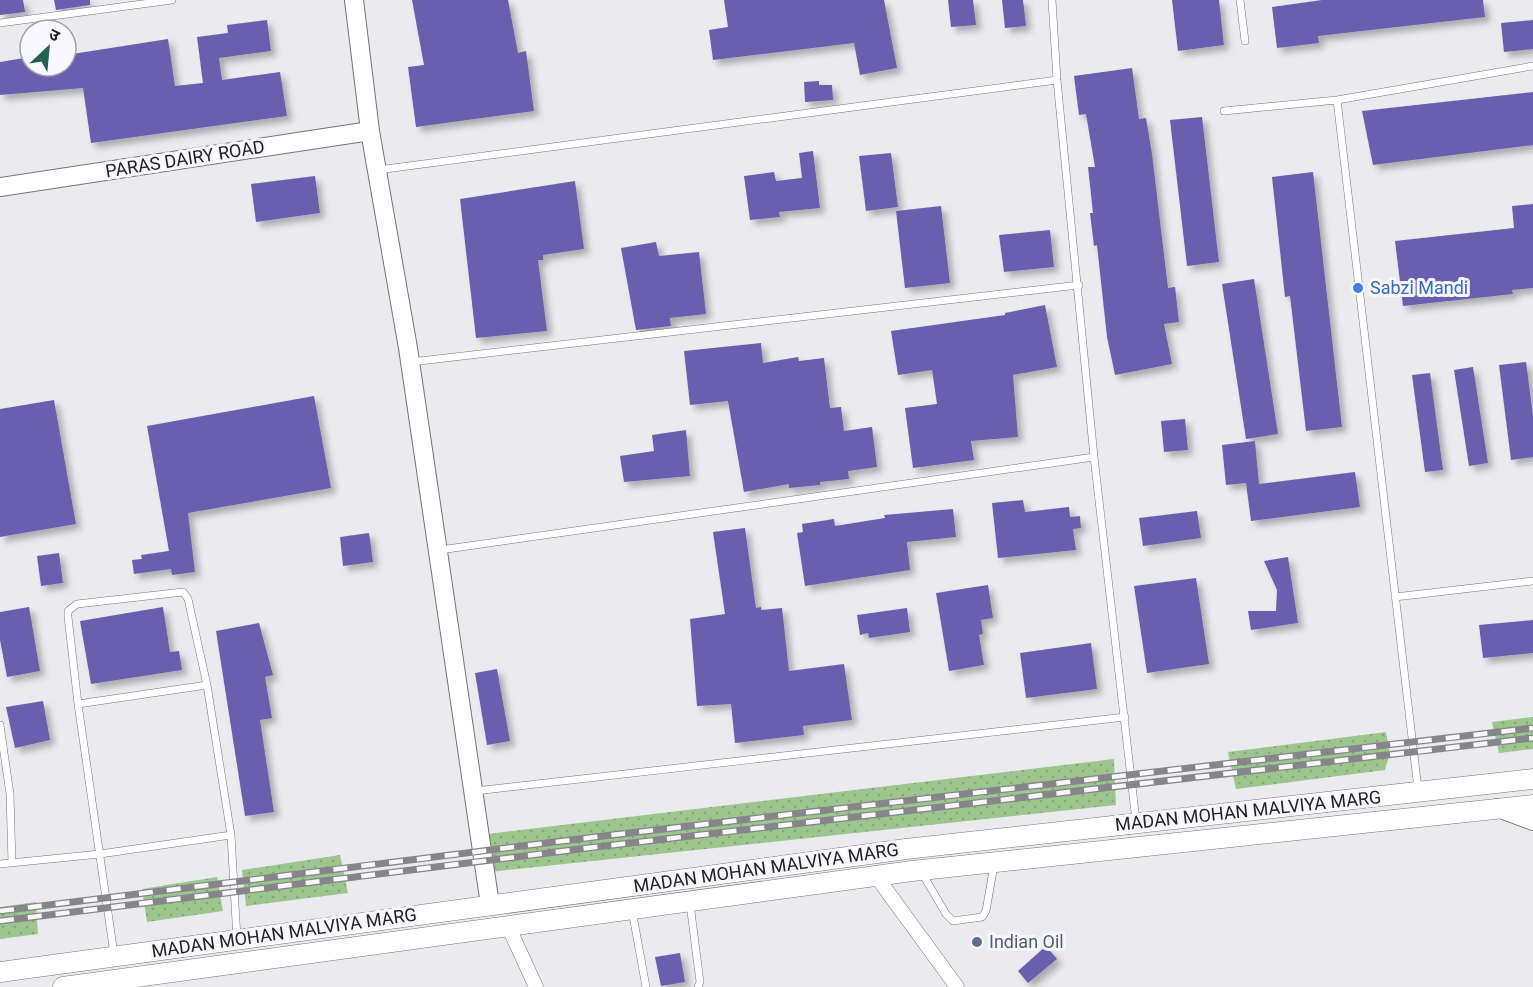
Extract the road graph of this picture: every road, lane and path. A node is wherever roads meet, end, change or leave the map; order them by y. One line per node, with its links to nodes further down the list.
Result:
1 (172, 0): 5 (lane)
2 (354, 0): 12 (street)
3 (1052, 0): 9 (lane)
4 (1240, 0): 7 (lane)
5 (162, 1): 6 (lane)
6 (0, 23)
7 (1245, 41)
8 (1533, 66): 10 (lane)
9 (1057, 80): 13 (lane); 15 (lane)
10 (1337, 100): 11 (lane); 20 (lane)
11 (1224, 111)
12 (370, 131): 13 (street); 14 (street, PARAS DAIRY ROAD)
13 (377, 171): 16 (street)
14 (0, 187)
15 (1079, 285): 16 (lane); 17 (lane)
16 (410, 362): 18 (street)
17 (1094, 457): 18 (lane); 23 (lane)
18 (438, 550): 26 (street)
19 (1533, 581): 20 (lane)
20 (1395, 597): 27 (lane)
21 (207, 684): 22 (lane); 22 (lane); 32 (lane)
22 (78, 704): 33 (lane)
23 (1125, 717): 26 (lane); 31 (lane)
24 (0, 725): 35 (lane)
25 (1533, 779): 27 (main road, MADAN MOHAN MALVIYA MARG)
26 (473, 792): 40 (street)
27 (1418, 792): 31 (main road, MADAN MOHAN MALVIYA MARG)
28 (1533, 805): 29 (main road, MADAN MOHAN MALVIYA MARG)
29 (1498, 808): 30 (street); 34 (main road, MADAN MOHAN MALVIYA MARG)
30 (1533, 821)
31 (1137, 823): 40 (main road, MADAN MOHAN MALVIYA MARG)
32 (231, 835): 33 (lane); 43 (lane)
33 (100, 854): 35 (lane); 44 (lane)
34 (995, 862): 37 (main road, MADAN MOHAN MALVIYA MARG); 37 (lane)
35 (12, 863): 36 (lane)
36 (0, 864)
37 (921, 870): 38 (main road, MADAN MOHAN MALVIYA MARG)
38 (876, 876): 39 (main road, MADAN MOHAN MALVIYA MARG); 51 (street)
39 (690, 901): 41 (main road, MADAN MOHAN MALVIYA MARG); 50 (lane)
40 (490, 906): 43 (main road, MADAN MOHAN MALVIYA MARG)
41 (632, 909): 42 (main road, MADAN MOHAN MALVIYA MARG); 49 (lane)
42 (508, 926): 46 (main road, MADAN MOHAN MALVIYA MARG); 48 (street)
43 (237, 940): 44 (main road, MADAN MOHAN MALVIYA MARG)
44 (115, 956): 45 (main road, MADAN MOHAN MALVIYA MARG)
45 (0, 972)
46 (130, 982): 47 (main road, MADAN MOHAN MALVIYA MARG)
47 (63, 987)
48 (536, 987)
49 (646, 987)
50 (698, 987)
51 (957, 987)

